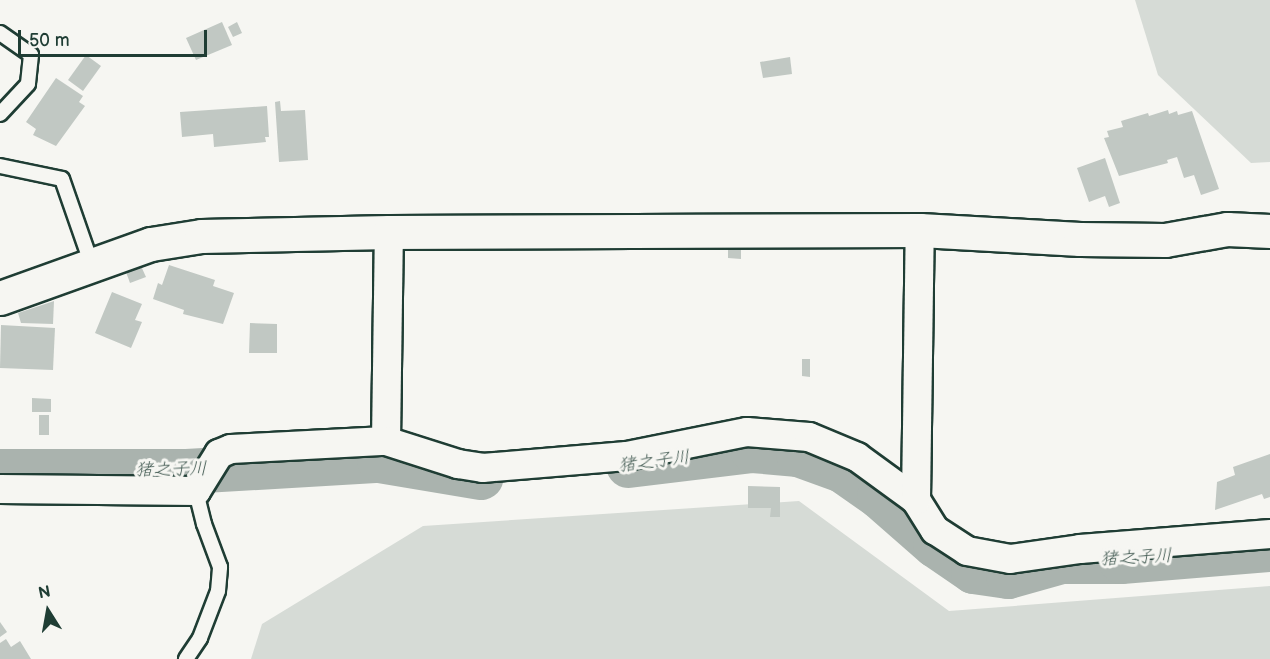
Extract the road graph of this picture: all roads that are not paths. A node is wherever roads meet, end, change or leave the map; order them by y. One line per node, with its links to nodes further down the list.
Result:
1 (0, 33): 2 (lane)
2 (0, 114)
3 (0, 166): 7 (lane)
4 (920, 230): 5 (street); 6 (street); 12 (street)
5 (1270, 231)
6 (389, 232): 7 (street); 9 (street)
7 (92, 265): 8 (street)
8 (0, 298)
9 (386, 441): 10 (street); 12 (street)
10 (200, 485): 11 (street); 14 (lane)
11 (0, 489)
12 (916, 500): 13 (street)
13 (1270, 534)
14 (186, 659)

